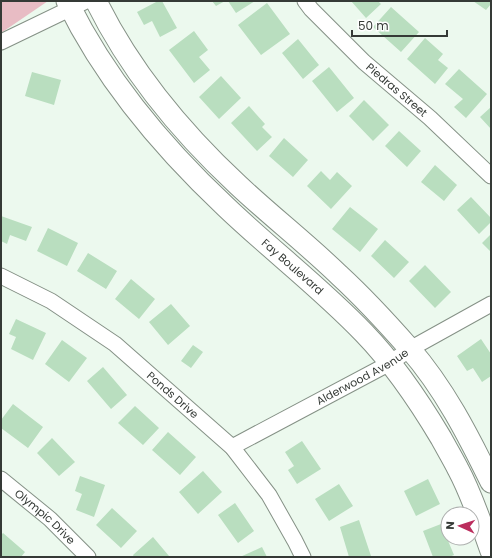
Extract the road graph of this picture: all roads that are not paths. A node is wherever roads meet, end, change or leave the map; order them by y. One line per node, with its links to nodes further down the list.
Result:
1 (96, 1): 8 (main road)
2 (305, 1): 5 (street, Piedras Street)
3 (75, 4): 4 (street); 9 (main road, Fay Boulevard)
4 (1, 42)
5 (491, 176)
6 (1, 276): 10 (street, Ponds Drive)
7 (491, 304): 8 (street, Alderwood Avenue)
8 (410, 349): 9 (street, Alderwood Avenue); 12 (main road)
9 (390, 363): 10 (street, Alderwood Avenue); 13 (main road, Fay Boulevard)
10 (232, 447): 15 (street, Ponds Drive)
11 (1, 479): 14 (street, Olympic Drive)
12 (491, 482)
13 (491, 551)
14 (88, 557)
15 (303, 557)

